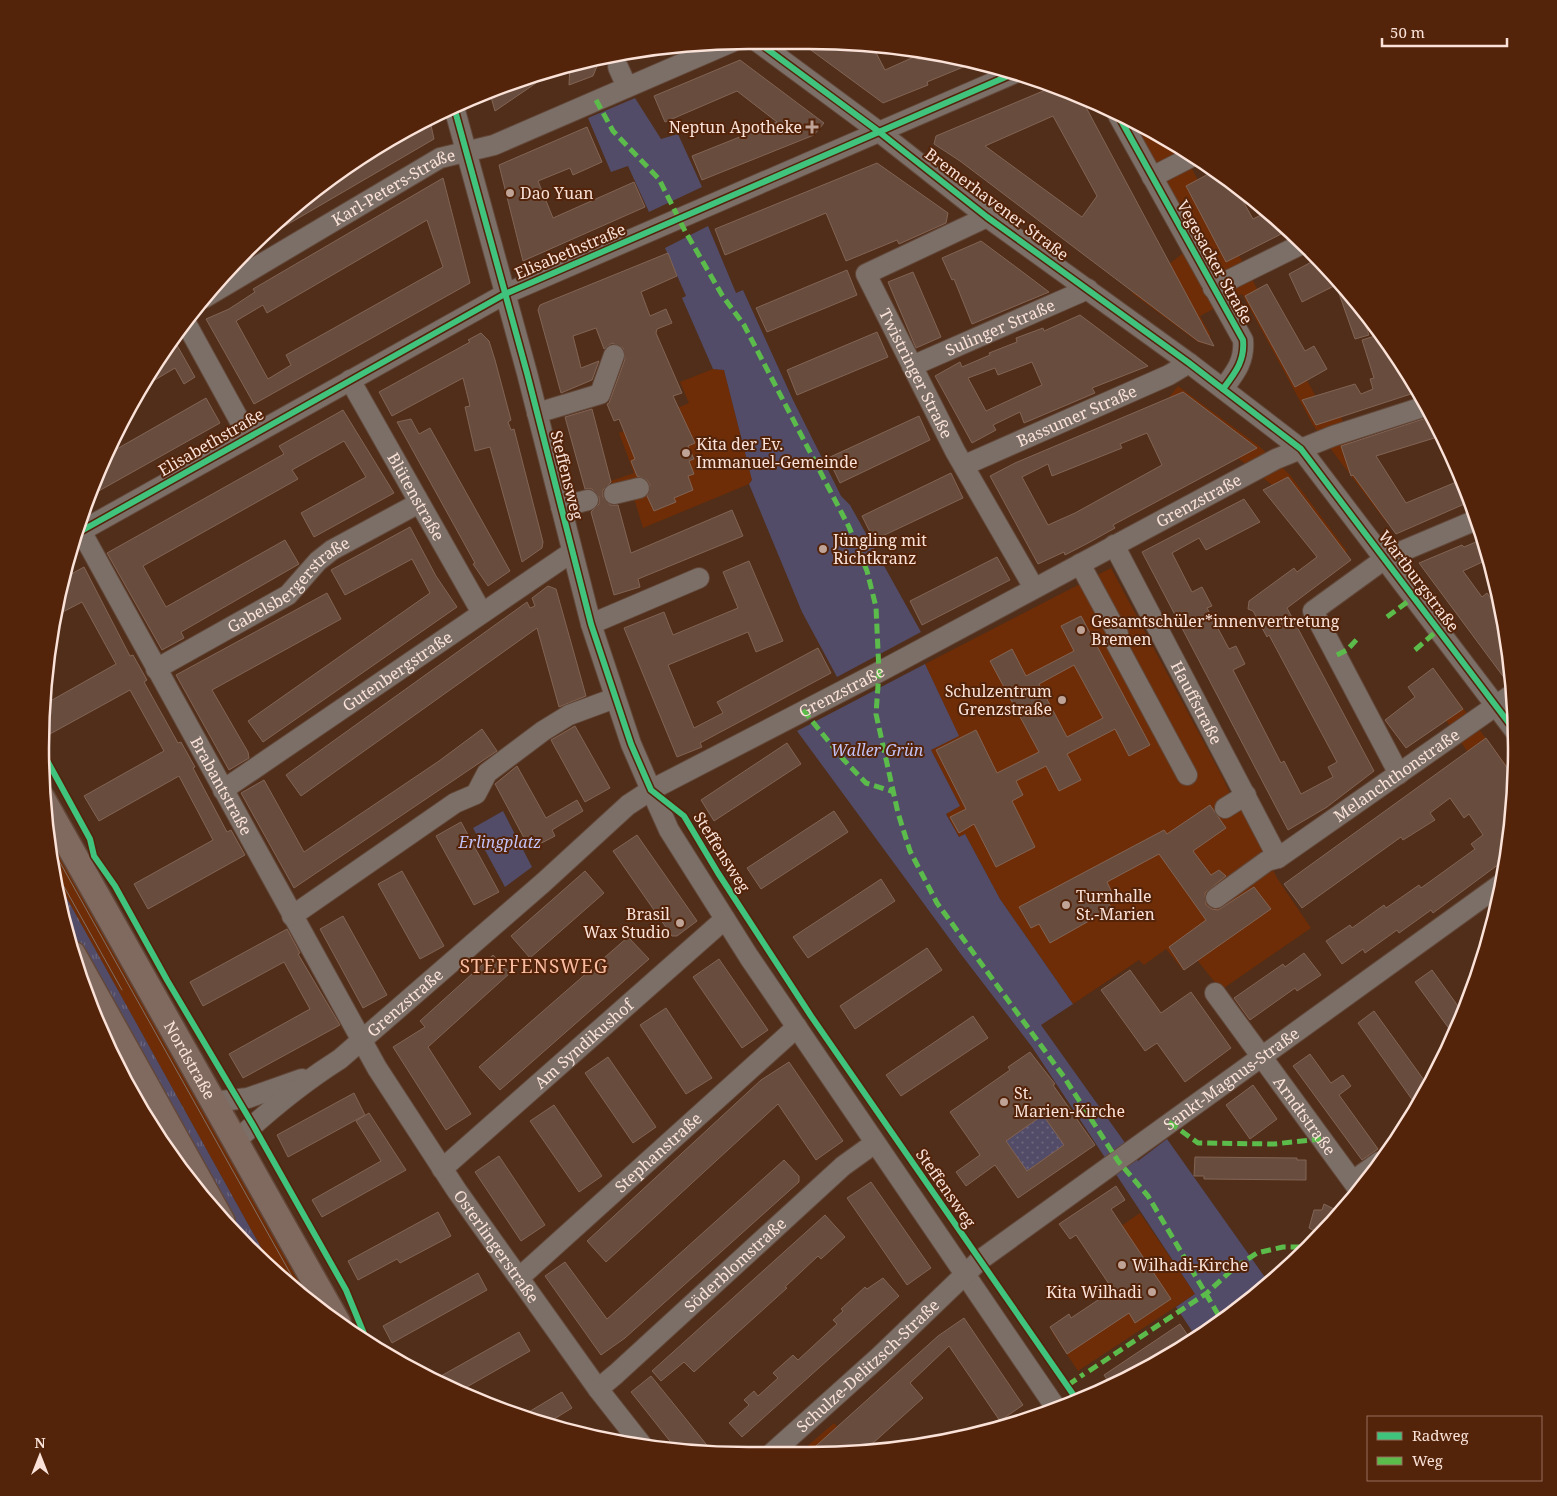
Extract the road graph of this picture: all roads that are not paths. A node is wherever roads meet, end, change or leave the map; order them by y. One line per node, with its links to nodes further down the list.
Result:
1 (770, 49): 8 (street, Bremerhavener Straße)
2 (714, 50): 5 (street, Karl-Peters-Straße)
3 (618, 67): 5 (street)
4 (1005, 77): 8 (street, Elisabethstraße)
5 (627, 87): 9 (street, Karl-Peters-Straße)
6 (456, 113): 9 (street, Steffensweg)
7 (1123, 124): 11 (street, Vegesacker Straße)
8 (878, 131): 12 (street, Bremerhavener Straße); 17 (street, Elisabethstraße)
9 (466, 150): 14 (street, Karl-Peters-Straße); 17 (street, Steffensweg)
10 (1186, 160): 11 (street)
11 (1152, 177): 15 (street, Vegesacker Straße)
12 (988, 216): 16 (street, Bremerhavener Straße); 21 (street, Twistringer Straße)
13 (1296, 247): 15 (street)
14 (221, 288)
15 (1214, 288): 23 (street, Vegesacker Straße)
16 (1088, 289): 20 (street, Bremerhavener Straße); 21 (street, Sulinger Straße)
17 (505, 294): 22 (street, Elisabethstraße); 25 (street, Steffensweg)
18 (189, 328): 26 (street)
19 (614, 355): 25 (street)
20 (1189, 363): 23 (street, Bremerhavener Straße); 28 (street, Bassumer Straße)
21 (912, 366): 28 (street, Twistringer Straße)
22 (350, 380): 26 (street, Elisabethstraße); 32 (street, Blütenstraße)
23 (1223, 389): 27 (street)
24 (1420, 408): 27 (street, Grenzstraße)
25 (537, 413): 33 (street, Steffensweg)
26 (248, 436): 35 (street, Elisabethstraße)
27 (1301, 449): 37 (street, Grenzstraße); 39 (street, Wartburgstraße)
28 (965, 466): 42 (street, Twistringer Straße)
29 (639, 488): 30 (street)
30 (614, 494)
31 (588, 500): 33 (street)
32 (419, 503): 43 (street, Blütenstraße); 45 (street, Gabelsbergerstraße)
33 (561, 507): 38 (street, Steffensweg)
34 (1471, 522): 39 (street)
35 (84, 530)
36 (81, 539): 45 (street, Brabantstraße)
37 (1114, 545): 40 (street, Grenzstraße); 54 (street, Hauffstraße)
38 (572, 552): 43 (street, Gutenbergstraße); 44 (street, Steffensweg)
39 (1386, 558): 48 (street, Wartburgstraße); 51 (street)
40 (1080, 564): 42 (street, Grenzstraße); 50 (street)
41 (698, 578): 44 (street)
42 (1034, 588): 53 (street, Grenzstraße)
43 (482, 613): 52 (street, Gutenbergstraße)
44 (591, 624): 46 (street, Steffensweg)
45 (156, 669): 52 (street, Brabantstraße)
46 (615, 698): 53 (street, Steffensweg); 60 (street)
47 (1507, 698): 48 (street, Melanchthonstraße)
48 (1496, 706): 49 (street, Wartburgstraße); 51 (street, Melanchthonstraße)
49 (1507, 722)
50 (1187, 774)
51 (1398, 774): 57 (street, Melanchthonstraße)
52 (223, 790): 60 (street, Brabantstraße)
53 (651, 790): 61 (street, Steffensweg); 65 (street, Grenzstraße)
54 (1246, 795): 55 (street); 57 (street, Hauffstraße)
55 (1225, 808)
56 (53, 817): 68 (main road, Nordstraße)
57 (1278, 858): 59 (street, Melanchthonstraße)
58 (1494, 889): 66 (street, Sankt-Magnus-Straße)
59 (1216, 898)
60 (292, 916): 65 (street, Brabantstraße)
61 (725, 919): 64 (street, Steffensweg); 71 (street, Am Syndikushof)
62 (91, 986): 73 (main road)
63 (1215, 993): 66 (street, Arndtstraße)
64 (797, 1027): 70 (street, Steffensweg); 75 (street, Stephanstraße)
65 (361, 1041): 67 (street, Grenzstraße); 71 (street, Osterlingerstraße)
66 (1261, 1056): 72 (street, Arndtstraße); 74 (street, Sankt-Magnus-Straße)
67 (317, 1073): 68 (street, Grenzstraße); 69 (street, Grenzstraße)
68 (212, 1102): 69 (main road, Nordstraße)
69 (236, 1142): 76 (main road, Nordstraße)
70 (875, 1143): 74 (street, Steffensweg); 77 (street, Söderblomstraße)
71 (442, 1169): 75 (street, Osterlingerstraße)
72 (1355, 1185)
73 (203, 1186)
74 (964, 1275): 78 (street, Steffensweg); 80 (street, Schulze-Delitzsch-Straße)
75 (520, 1277): 77 (street, Osterlingerstraße)
76 (330, 1308)
77 (598, 1389): 79 (street, Osterlingerstraße)
78 (1052, 1403)
79 (636, 1438)
80 (778, 1447)

